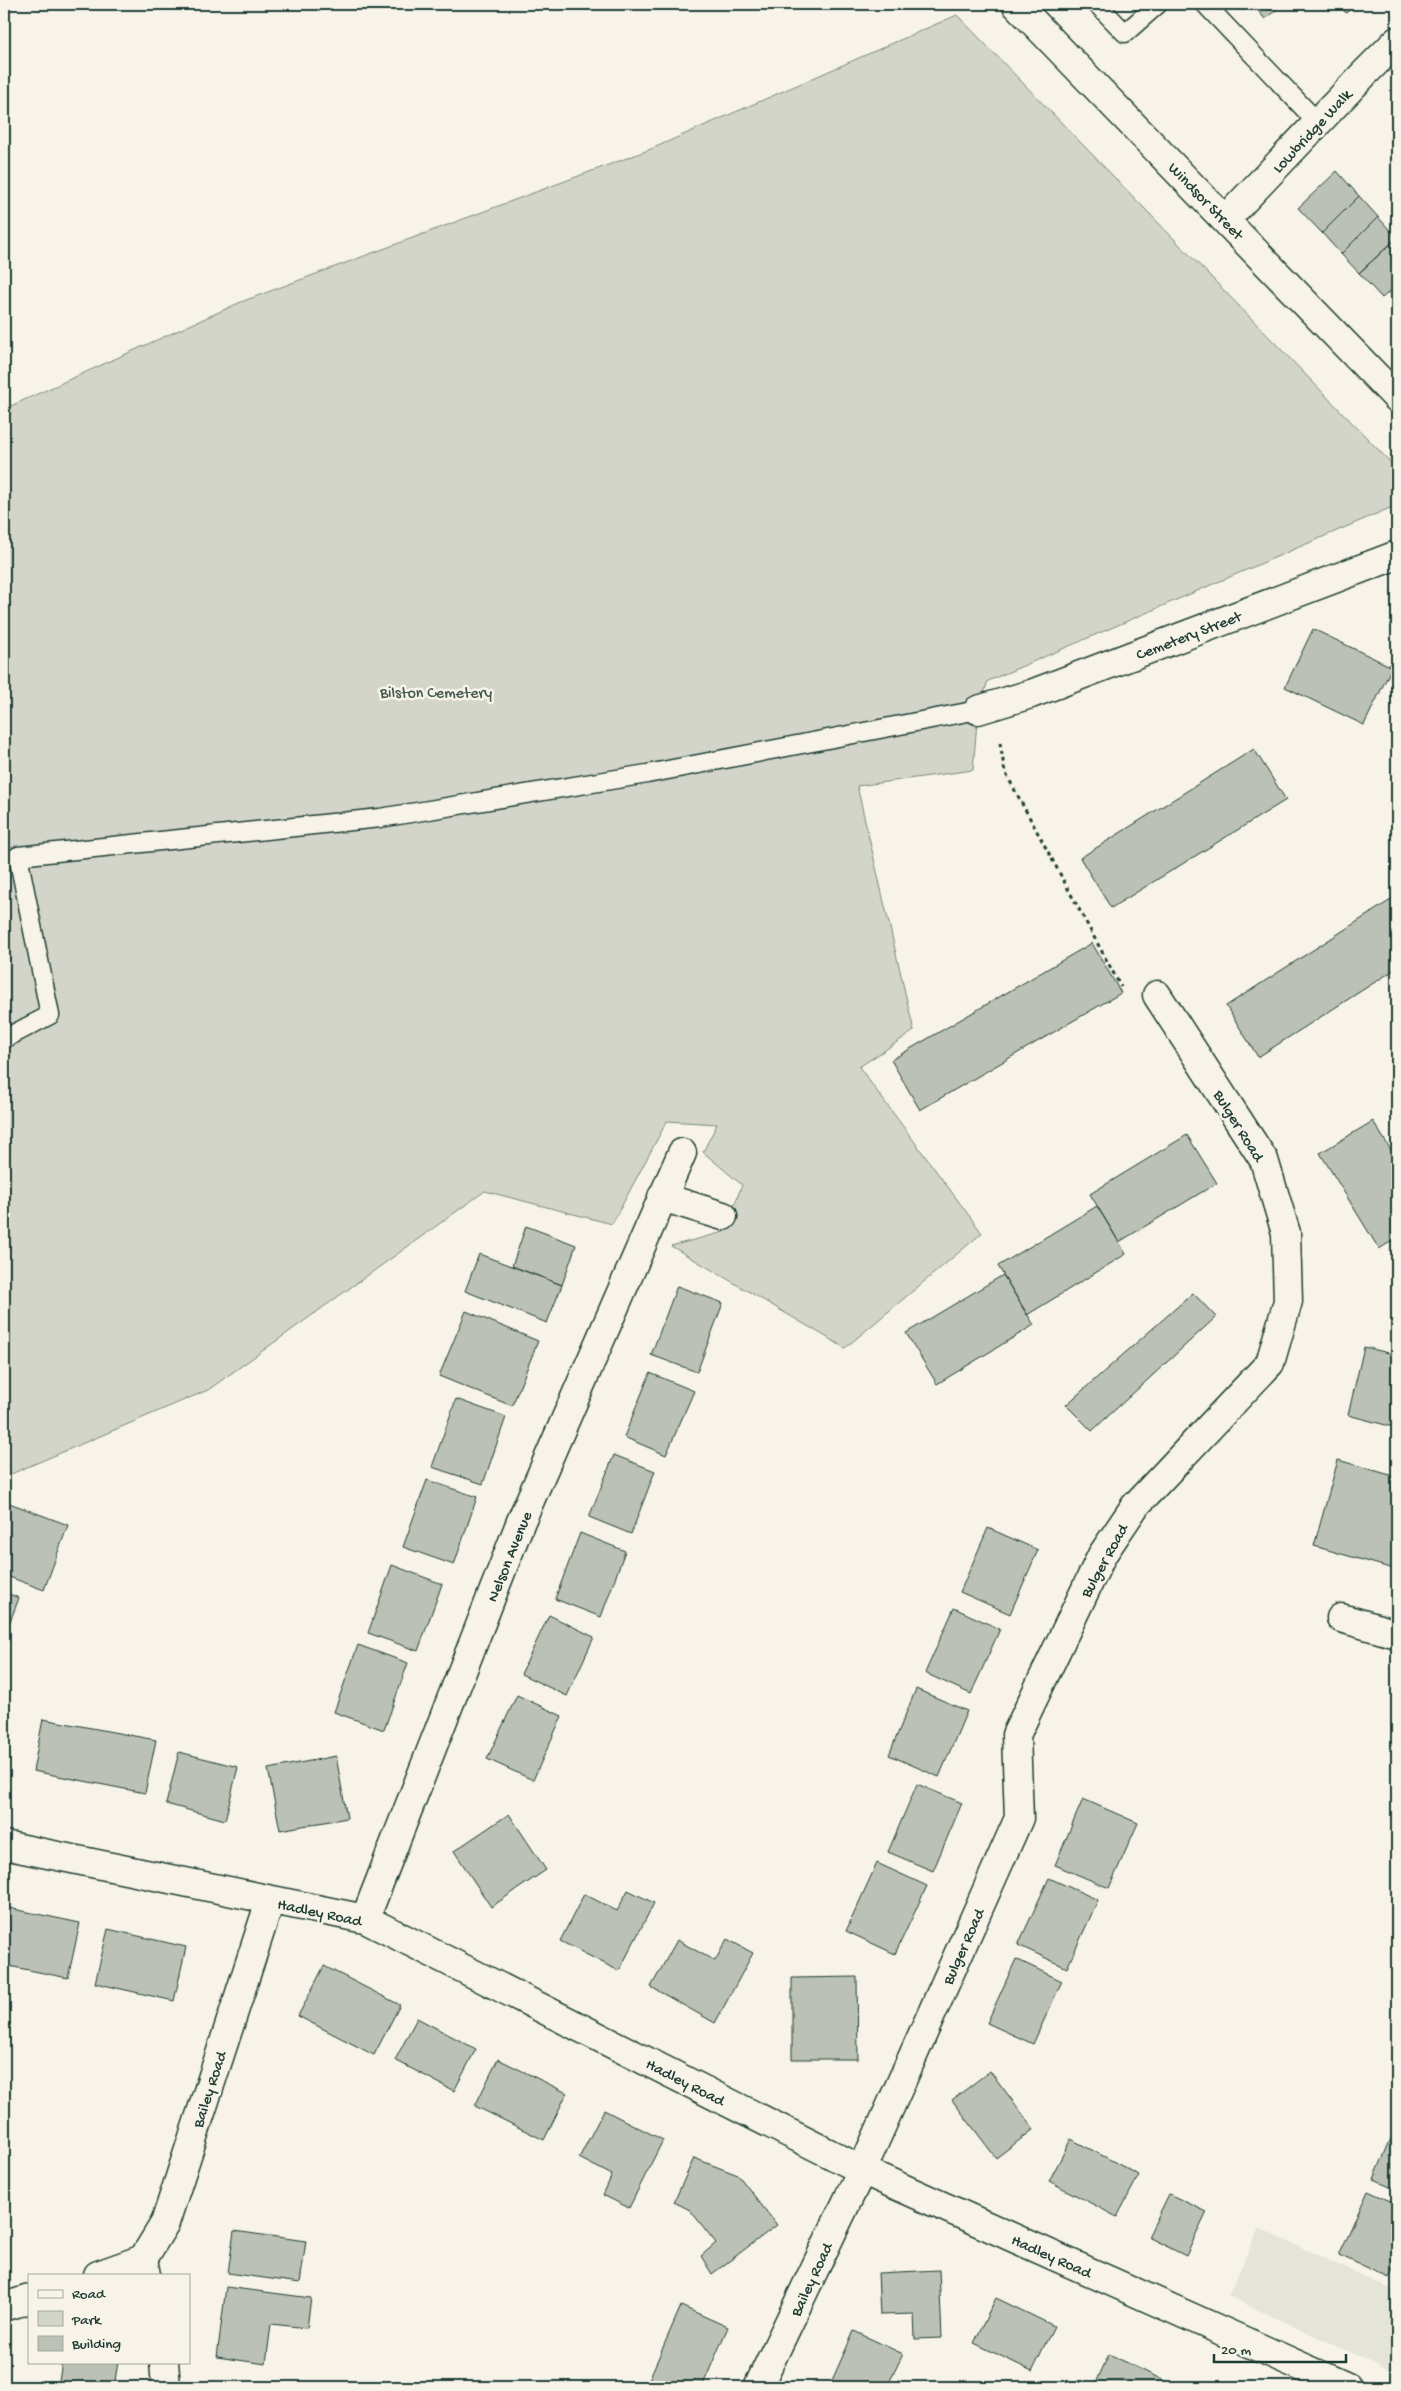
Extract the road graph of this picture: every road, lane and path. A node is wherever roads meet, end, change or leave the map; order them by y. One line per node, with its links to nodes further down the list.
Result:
1 (1016, 4): 7 (street, Windsor Street)
2 (1097, 4): 3 (lane)
3 (1158, 4)
4 (1205, 4): 6 (lane)
5 (1397, 41): 6 (street, Lowbridge Walk)
6 (1318, 123): 7 (street, Lowbridge Walk)
7 (1226, 219): 8 (street, Windsor Street)
8 (1397, 398)
9 (1397, 555): 10 (street, Cemetery Street)
10 (986, 708): 11 (path); 13 (lane)
11 (1124, 994)
12 (1157, 995): 22 (street, Bulger Road)
13 (4, 1039)
14 (682, 1153): 15 (street, Nelson Avenue)
15 (662, 1197): 16 (street); 21 (street, Nelson Avenue)
16 (723, 1216)
17 (1341, 1618): 18 (street)
18 (1397, 1634)
19 (4, 1845): 20 (street, Hadley Road)
20 (270, 1901): 21 (street, Hadley Road); 23 (street, Bailey Road)
21 (365, 1919): 22 (street, Hadley Road)
22 (862, 2170): 29 (street, Bailey Road); 30 (street, Hadley Road)
23 (144, 2267): 24 (street)
24 (104, 2274)
25 (28, 2298): 26 (street)
26 (4, 2307)
27 (164, 2364): 28 (street)
28 (166, 2387)
29 (758, 2387)
30 (1347, 2387)

